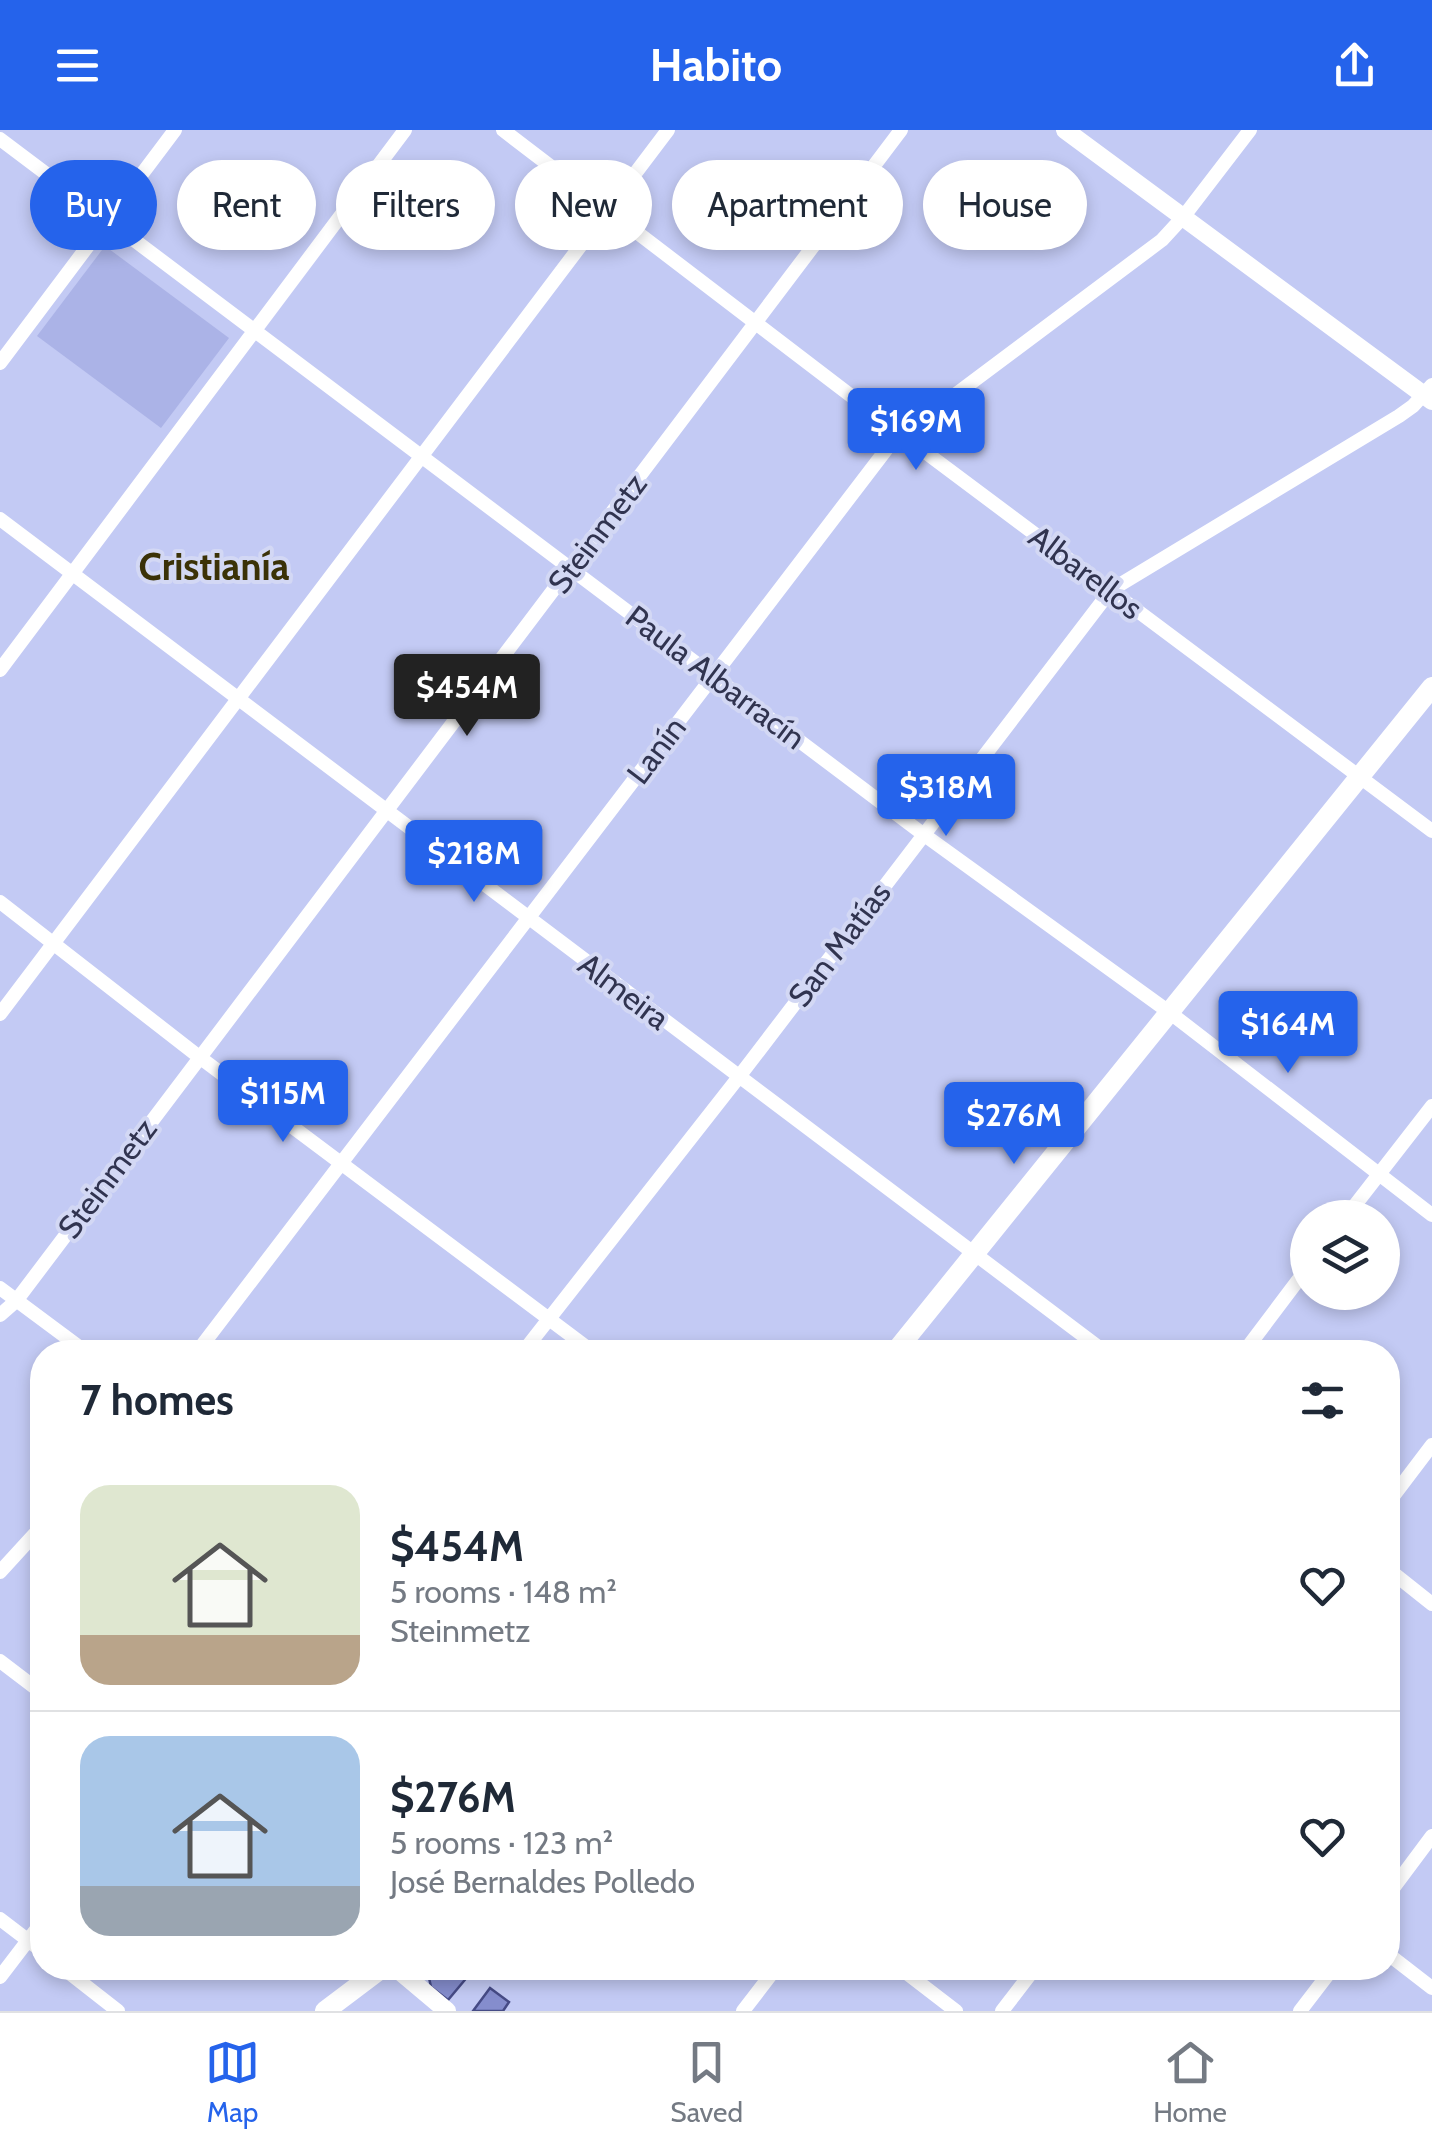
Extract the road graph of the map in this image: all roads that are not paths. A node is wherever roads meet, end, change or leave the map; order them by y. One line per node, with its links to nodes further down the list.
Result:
1 (175, 130): 9 (street)
2 (405, 130): 19 (street)
3 (503, 130): 10 (street, Albarellos)
4 (668, 130): 11 (street)
5 (901, 130): 18 (street, Steinmetz)
6 (1065, 130): 13 (street)
7 (1250, 130): 13 (street, Lanín)
8 (0, 139): 12 (street, Paula Albarracín)
9 (152, 160)
10 (543, 160)
11 (645, 160)
12 (30, 161)
13 (1184, 216): 21 (street); 22 (street, Lanín)
14 (652, 242): 18 (street, Albarellos)
15 (85, 250): 20 (street)
16 (151, 250): 19 (street, Paula Albarracín)
17 (576, 250): 23 (street)
18 (755, 322): 22 (street, Albarellos); 25 (street, Steinmetz)
19 (255, 329): 23 (street, Paula Albarracín); 26 (street)
20 (0, 362)
21 (1429, 394): 27 (street, San Matías)
22 (901, 434): 27 (street, Albarellos); 29 (street, Lanín)
23 (423, 454): 25 (street, Paula Albarracín); 31 (street)
24 (0, 520): 26 (street, Almeira)
25 (571, 567): 29 (street, Paula Albarracín); 33 (street, Steinmetz)
26 (72, 574): 28 (street); 31 (street, Almeira)
27 (1110, 590): 32 (street, Albarellos); 35 (street, San Matías)
28 (0, 670)
29 (714, 674): 35 (street, Paula Albarracín); 37 (street, Lanín)
30 (1432, 686): 32 (main road)
31 (240, 699): 33 (street, Almeira); 38 (street)
32 (1360, 774): 34 (street, Albarellos); 39 (main road)
33 (384, 812): 37 (street, Almeira); 41 (street, Steinmetz)
34 (1432, 831)
35 (923, 834): 39 (street, Paula Albarracín); 42 (street, San Matías)
36 (0, 902): 38 (street)
37 (527, 917): 42 (street, Almeira); 44 (street, Lanín)
38 (55, 942): 40 (street); 41 (street)
39 (1169, 1012): 45 (street, Paula Albarracín); 48 (main road)
40 (0, 1014)
41 (198, 1056): 44 (street); 51 (street, Steinmetz)
42 (738, 1078): 48 (street, Almeira); 53 (street, San Matías)
43 (1432, 1106): 45 (street)
44 (343, 1162): 53 (street); 55 (street, Lanín)
45 (1380, 1174): 46 (street); 47 (street, Paula Albarracín)
46 (1359, 1200)
47 (1432, 1215)
48 (976, 1255): 58 (main road); 59 (street, Almeira)
49 (0, 1288): 51 (street)
50 (1290, 1291): 60 (street)
51 (16, 1300): 52 (street, Steinmetz); 54 (street)
52 (0, 1315)
53 (548, 1319): 56 (street, San Matías); 57 (street)
54 (70, 1340)
55 (205, 1340)
56 (532, 1340)
57 (577, 1340)
58 (904, 1340)
59 (1089, 1340)
60 (1253, 1340)
61 (1432, 1445): 62 (street)
62 (1400, 1487)
63 (30, 1539): 64 (street)
64 (0, 1572)
65 (1400, 1579): 66 (street)
66 (1432, 1604)
67 (0, 1661): 68 (street)
68 (30, 1684)
69 (1432, 1836): 70 (street)
70 (1400, 1879)
71 (0, 1919): 72 (street)
72 (29, 1941): 74 (street)
73 (1400, 1963): 82 (street)
74 (0, 1977)
75 (78, 1980): 83 (street)
76 (366, 1980): 84 (main road)
77 (410, 1980): 85 (street)
78 (767, 1980): 86 (street)
79 (916, 1980): 87 (street)
80 (1026, 1980): 88 (street)
81 (1324, 1980): 89 (street)
82 (1432, 1988)
83 (118, 2011)
84 (326, 2011)
85 (447, 2011)
86 (743, 2011)
87 (956, 2011)
88 (1002, 2011)
89 (1300, 2011)

